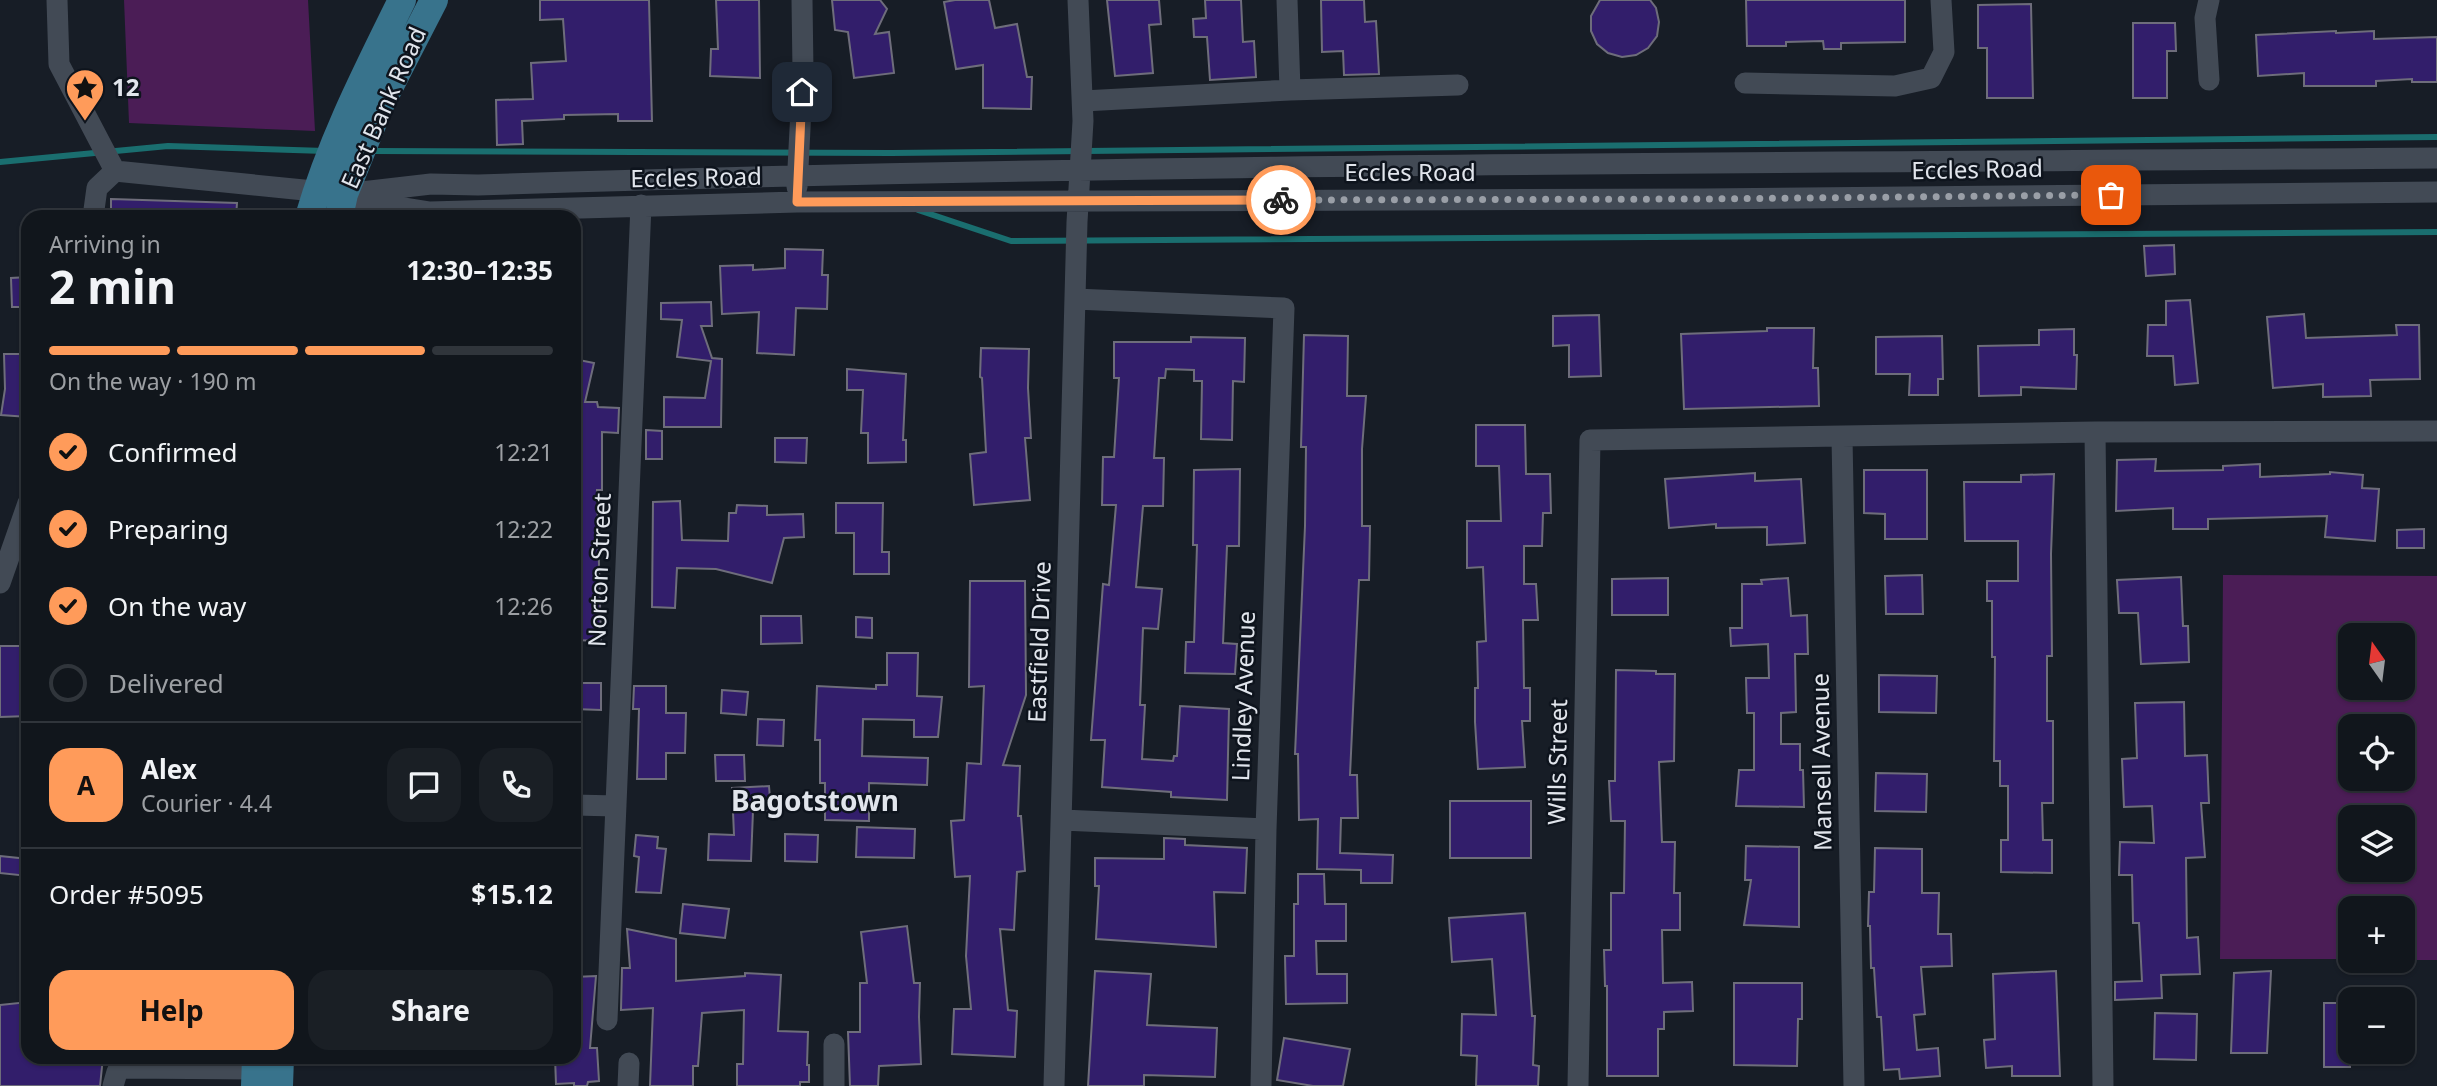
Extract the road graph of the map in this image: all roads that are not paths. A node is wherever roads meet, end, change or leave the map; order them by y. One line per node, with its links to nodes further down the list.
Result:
1 (57, 0): 17 (street)
2 (402, 0): 18 (main road, East Bank Road)
3 (433, 0): 20 (main road, East Bank Road)
4 (802, 0): 16 (street)
5 (1078, 0): 13 (street, Eastfield Drive)
6 (1287, 0): 12 (street)
7 (1941, 0): 10 (street)
8 (2209, 0): 9 (street)
9 (2209, 80)
10 (1745, 83)
11 (1458, 85): 12 (street)
12 (1290, 89): 13 (street)
13 (1083, 111): 15 (street, Eastfield Drive)
14 (2437, 158): 15 (street, Eccles Road)
15 (1080, 164): 16 (street, Eccles Road); 21 (street, Eastfield Drive)
16 (798, 168): 20 (street, Eccles Road); 22 (street)
17 (115, 171): 18 (street, Eccles Road); 24 (street)
18 (317, 192): 20 (street, Eccles Road)
19 (2437, 192): 21 (street, Eccles Road)
20 (345, 195): 25 (street, Eccles Road)
21 (1078, 200): 22 (street, Eccles Road); 27 (street, Eastfield Drive)
22 (797, 202): 23 (street, Eccles Road)
23 (641, 205): 26 (street, Eccles Road); 34 (street, Norton Street)
24 (94, 210)
25 (417, 210)
26 (490, 210)
27 (1076, 299): 35 (street, Eastfield Drive); 36 (street, Lindley Avenue)
28 (2437, 430): 29 (street)
29 (2095, 432): 30 (street); 49 (street)
30 (1842, 437): 47 (street, Wills Street); 48 (street, Mansell Avenue)
31 (21, 523): 32 (street)
32 (0, 583)
33 (581, 805): 34 (street)
34 (617, 806): 37 (street, Norton Street)
35 (1062, 820): 36 (street); 45 (street, Eastfield Drive)
36 (1266, 829): 46 (street, Lindley Avenue)
37 (607, 1020)
38 (834, 1044): 44 (street)
39 (629, 1063): 43 (street)
40 (262, 1067): 41 (street); 42 (main road)
41 (113, 1086)
42 (279, 1086)
43 (628, 1086)
44 (834, 1086)
45 (1054, 1086)
46 (1261, 1086)
47 (1578, 1086)
48 (1854, 1086)
49 (2103, 1086)

